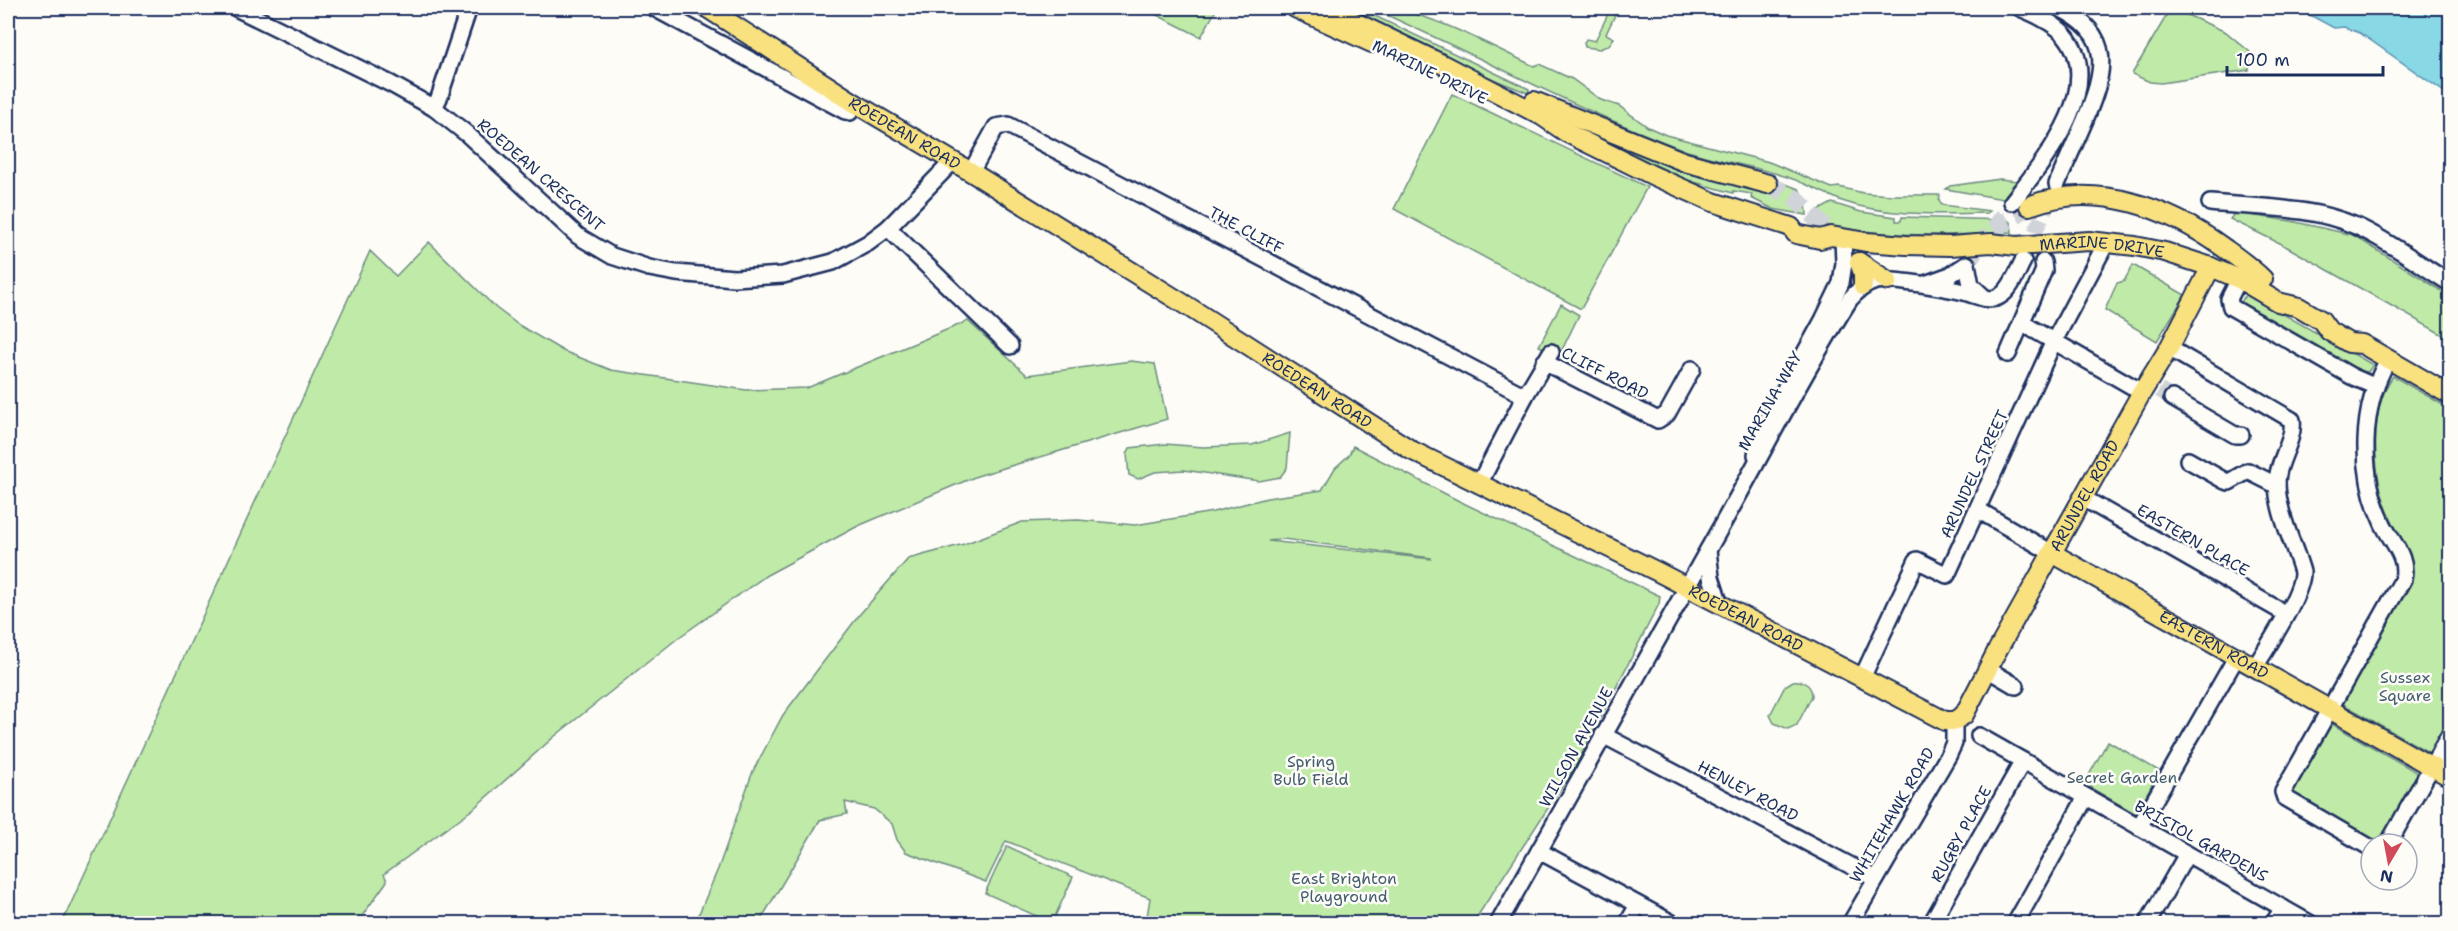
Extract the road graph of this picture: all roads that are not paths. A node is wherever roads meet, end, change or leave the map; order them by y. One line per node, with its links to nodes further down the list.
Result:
1 (236, 8): 11 (street, ROEDEAN CRESCENT)
2 (469, 8): 11 (street)
3 (654, 8): 10 (street)
4 (707, 8): 10 (main road, ROEDEAN ROAD)
5 (1295, 8): 12 (main road, MARINE DRIVE)
6 (1326, 8): 9 (main road, MARINE DRIVE)
7 (2020, 8): 18 (street)
8 (2059, 8): 16 (street)
9 (1438, 62): 12 (main road, MARINE DRIVE); 15 (main road)
10 (806, 81): 13 (main road, ROEDEAN ROAD)
11 (434, 108): 19 (street, ROEDEAN CRESCENT)
12 (1567, 133): 20 (main road, MARINE DRIVE)
13 (953, 161): 14 (main road, ROEDEAN ROAD); 19 (street, ROEDEAN CRESCENT)
14 (971, 172): 44 (street, THE CLIFF); 49 (main road, ROEDEAN ROAD)
15 (1768, 184)
16 (2057, 184)
17 (2210, 203): 29 (street)
18 (2021, 204): 27 (main road)
19 (888, 228): 35 (street)
20 (1837, 237): 22 (main road, MARINE DRIVE); 47 (street)
21 (2105, 242): 22 (main road, MARINE DRIVE); 25 (main road, MARINE DRIVE); 36 (street, ARUNDEL STREET)
22 (1991, 243): 27 (main road, MARINE DRIVE)
23 (2023, 261): 32 (street)
24 (2043, 262): 34 (street)
25 (2211, 267): 26 (main road, MARINE DRIVE); 37 (main road, ARUNDEL ROAD)
26 (2239, 279): 33 (main road, MARINE DRIVE); 41 (street)
27 (2263, 279): 33 (main road, MARINE DRIVE)
28 (1888, 280): 30 (street); 30 (main road); 31 (street)
29 (2451, 284)
30 (1863, 286): 47 (street, MARINA WAY)
31 (1920, 286): 32 (street); 32 (street)
32 (1985, 298)
33 (2299, 307): 39 (main road)
34 (2022, 323): 36 (street); 38 (street)
35 (1006, 335)
36 (2054, 341): 42 (street); 51 (street, ARUNDEL STREET)
37 (2169, 348): 42 (main road, ARUNDEL ROAD); 48 (street)
38 (2008, 354)
39 (2388, 360): 41 (street); 43 (main road)
40 (1692, 369): 44 (street, CLIFF ROAD)
41 (2376, 387): 62 (street)
42 (2155, 391): 45 (street); 50 (main road, ARUNDEL ROAD)
43 (2451, 395)
44 (1524, 396): 49 (street)
45 (2241, 435)
46 (2188, 460): 48 (street)
47 (1756, 461): 52 (street, MARINA WAY)
48 (2277, 483): 56 (street)
49 (1479, 484): 54 (main road, ROEDEAN ROAD)
50 (2083, 498): 53 (main road, ARUNDEL ROAD); 56 (street, EASTERN PLACE)
51 (1978, 510): 53 (street, EASTERN ROAD); 60 (street, ARUNDEL STREET)
52 (1708, 550): 54 (street, MARINA WAY); 55 (street)
53 (2052, 553): 57 (main road, EASTERN ROAD); 59 (main road, ARUNDEL ROAD)
54 (1685, 588): 55 (main road, ROEDEAN ROAD); 65 (street, WILSON AVENUE)
55 (1720, 605): 60 (main road, ROEDEAN ROAD)
56 (2286, 614): 58 (street)
57 (2237, 656): 58 (main road, EASTERN ROAD); 71 (street)
58 (2255, 667): 62 (main road, EASTERN ROAD)
59 (1987, 669): 61 (street); 63 (main road, ARUNDEL ROAD)
60 (1862, 678): 63 (main road, ROEDEAN ROAD)
61 (2016, 686)
62 (2329, 709): 68 (main road, EASTERN ROAD); 73 (street)
63 (1954, 722): 76 (street, WHITEHAWK ROAD)
64 (2451, 734): 68 (street)
65 (1603, 735): 74 (street, WILSON AVENUE); 76 (street, HENLEY ROAD)
66 (1979, 736): 67 (street, BRISTOL GARDENS)
67 (2023, 761): 70 (street, BRISTOL GARDENS); 83 (street, RUGBY PLACE)
68 (2432, 766): 69 (main road, EASTERN ROAD); 72 (street)
69 (2451, 777)
70 (2086, 797): 71 (street, BRISTOL GARDENS); 84 (street)
71 (2139, 827): 75 (street, BRISTOL GARDENS)
72 (2395, 832)
73 (2359, 841)
74 (1539, 851): 77 (street); 79 (street, WILSON AVENUE)
75 (2187, 854): 78 (street, BRISTOL GARDENS); 85 (street)
76 (1876, 879): 82 (street, WHITEHAWK ROAD)
77 (1638, 904): 80 (street); 81 (street)
78 (2283, 908): 86 (street); 87 (street, BRISTOL GARDENS)
79 (1498, 924)
80 (1627, 924)
81 (1674, 924)
82 (1850, 924)
83 (1931, 924)
84 (2015, 924)
85 (2147, 924)
86 (2273, 924)
87 (2312, 924)

